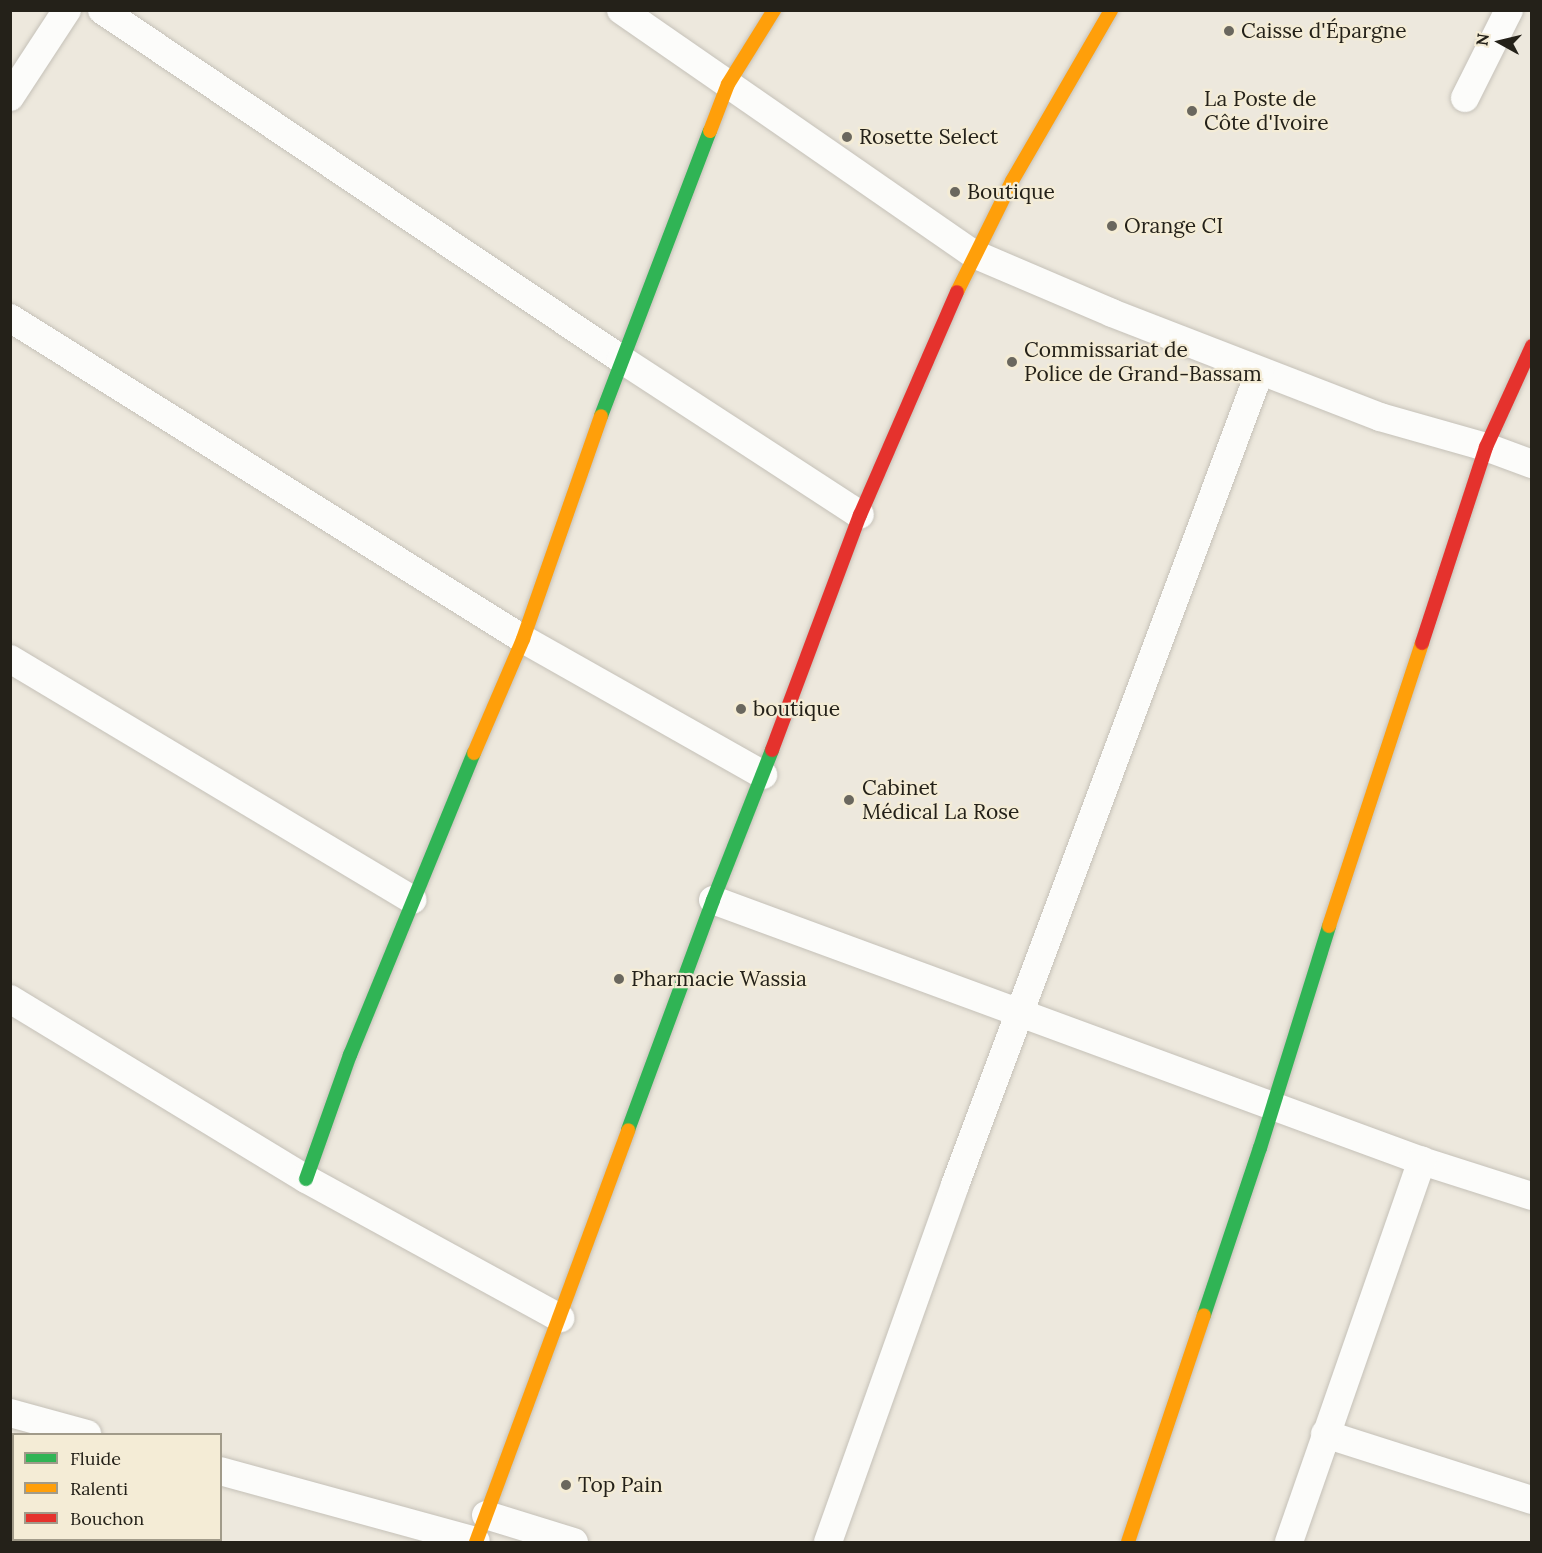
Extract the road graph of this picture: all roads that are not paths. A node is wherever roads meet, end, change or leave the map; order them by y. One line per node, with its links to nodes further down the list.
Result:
1 (67, 10): 8 (street)
2 (102, 10): 13 (street)
3 (621, 10): 7 (street)
4 (774, 10): 7 (street)
5 (1111, 10): 10 (street)
6 (1509, 10): 9 (street)
7 (728, 84): 10 (street); 13 (street)
8 (10, 97)
9 (1465, 98)
10 (974, 254): 14 (street); 17 (street)
11 (10, 318): 18 (street)
12 (1532, 346): 15 (street)
13 (621, 359): 17 (street); 18 (street)
14 (1260, 371): 15 (street); 24 (street)
15 (1486, 447): 16 (street); 25 (street)
16 (1532, 464)
17 (860, 515): 20 (street)
18 (523, 639): 20 (street); 21 (street)
19 (10, 659): 21 (street)
20 (764, 776): 22 (street)
21 (412, 900): 27 (street)
22 (713, 900): 24 (street); 29 (street)
23 (10, 999): 27 (street)
24 (1020, 1011): 25 (street); 37 (street)
25 (1272, 1106): 26 (street); 38 (street)
26 (1422, 1161): 28 (street); 32 (street)
27 (306, 1179): 29 (street)
28 (1532, 1196)
29 (560, 1318): 35 (street)
30 (10, 1413): 31 (street)
31 (83, 1433)
32 (1325, 1434): 34 (street); 39 (street)
33 (222, 1471): 35 (street)
34 (1532, 1500)
35 (479, 1533): 36 (street)
36 (574, 1542)
37 (828, 1542)
38 (1128, 1542)
39 (1289, 1542)

